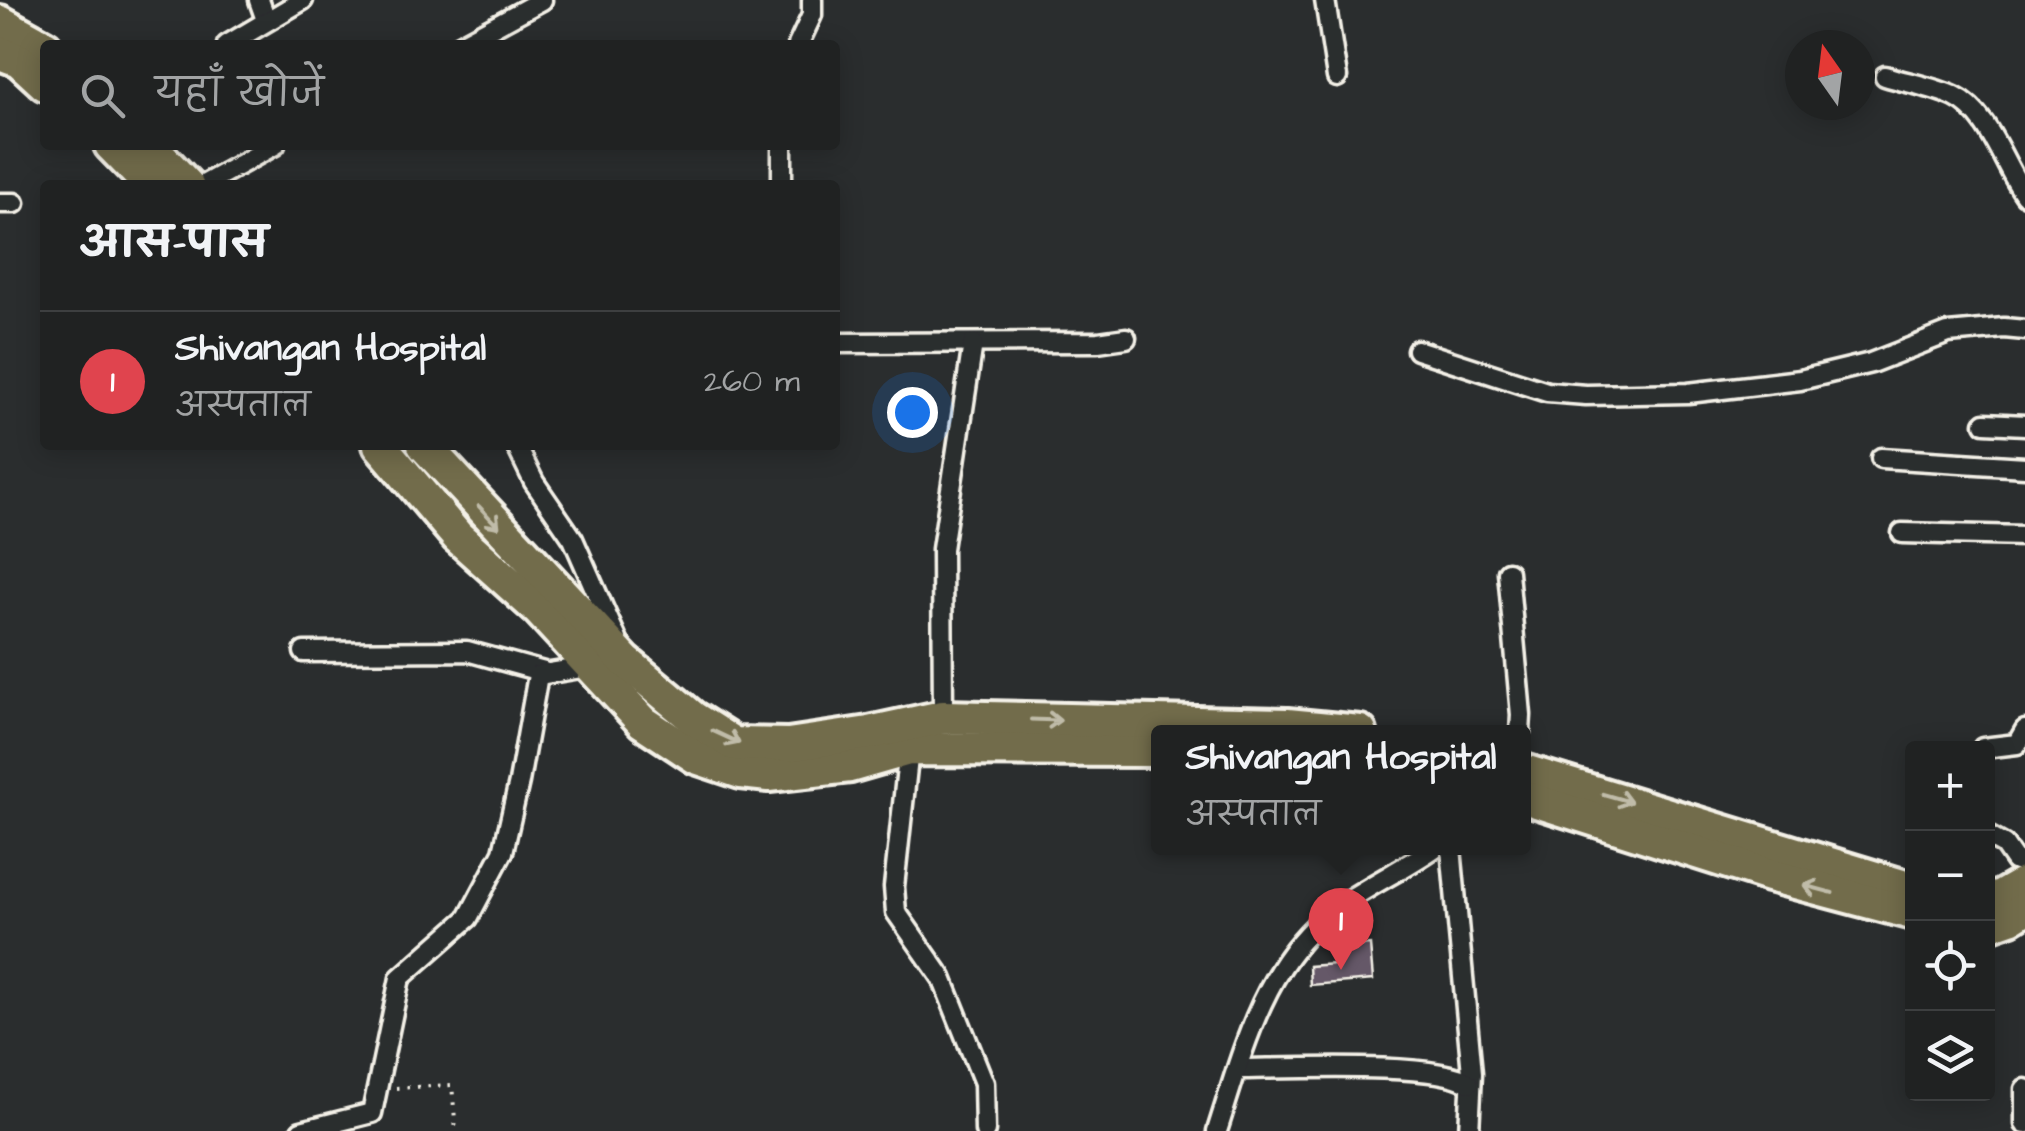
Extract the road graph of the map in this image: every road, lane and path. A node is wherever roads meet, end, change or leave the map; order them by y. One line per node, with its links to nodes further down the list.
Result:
1 (259, 0): 6 (street)
2 (303, 0): 6 (street)
3 (542, 0): 9 (street)
4 (812, 0): 10 (street)
5 (1325, 0): 14 (street)
6 (266, 20): 8 (street)
7 (0, 22): 11 (highway)
8 (235, 40)
9 (468, 40)
10 (800, 40)
11 (40, 44)
12 (0, 53): 15 (highway)
13 (1885, 76): 24 (street)
14 (1337, 77)
15 (40, 79)
16 (116, 150): 20 (highway)
17 (156, 150): 21 (highway)
18 (267, 150): 22 (street)
19 (782, 150): 23 (street)
20 (145, 180)
21 (197, 180)
22 (210, 180)
23 (782, 180)
24 (2025, 195)
25 (2025, 330): 29 (street)
26 (1126, 338): 28 (street)
27 (840, 343): 28 (street)
28 (973, 343): 43 (street)
29 (1417, 350)
30 (1985, 423): 31 (street)
31 (2025, 424)
32 (384, 450): 41 (highway)
33 (433, 450): 41 (highway, one-way to 41)
34 (518, 450): 41 (street)
35 (1880, 458): 36 (street)
36 (2025, 467)
37 (1902, 534): 38 (street)
38 (2025, 536)
39 (1508, 572): 45 (street)
40 (304, 652): 42 (street)
41 (609, 664): 42 (street); 43 (highway, one-way to 43); 48 (highway)
42 (544, 672): 67 (street)
43 (943, 717): 44 (highway, one-way to 44)
44 (1287, 725)
45 (1520, 725)
46 (2025, 730): 47 (street)
47 (1995, 747)
48 (909, 749): 49 (highway); 69 (street)
49 (1151, 750)
50 (1531, 773): 57 (highway, one-way to 57)
51 (1531, 799): 60 (highway, one-way to 51)
52 (1995, 840): 55 (street)
53 (1423, 855): 62 (street)
54 (1452, 855): 63 (street)
55 (2025, 863)
56 (2025, 883): 58 (highway)
57 (1905, 887)
58 (1995, 898)
59 (2025, 908): 61 (highway)
60 (1905, 911)
61 (1995, 922)
62 (1237, 1069): 63 (street); 70 (street)
63 (1469, 1083): 71 (street)
64 (391, 1088): 68 (path)
65 (2025, 1089): 66 (street)
66 (2025, 1124)
67 (301, 1131)
68 (456, 1131)
69 (985, 1131)
70 (1217, 1131)
71 (1469, 1131)

